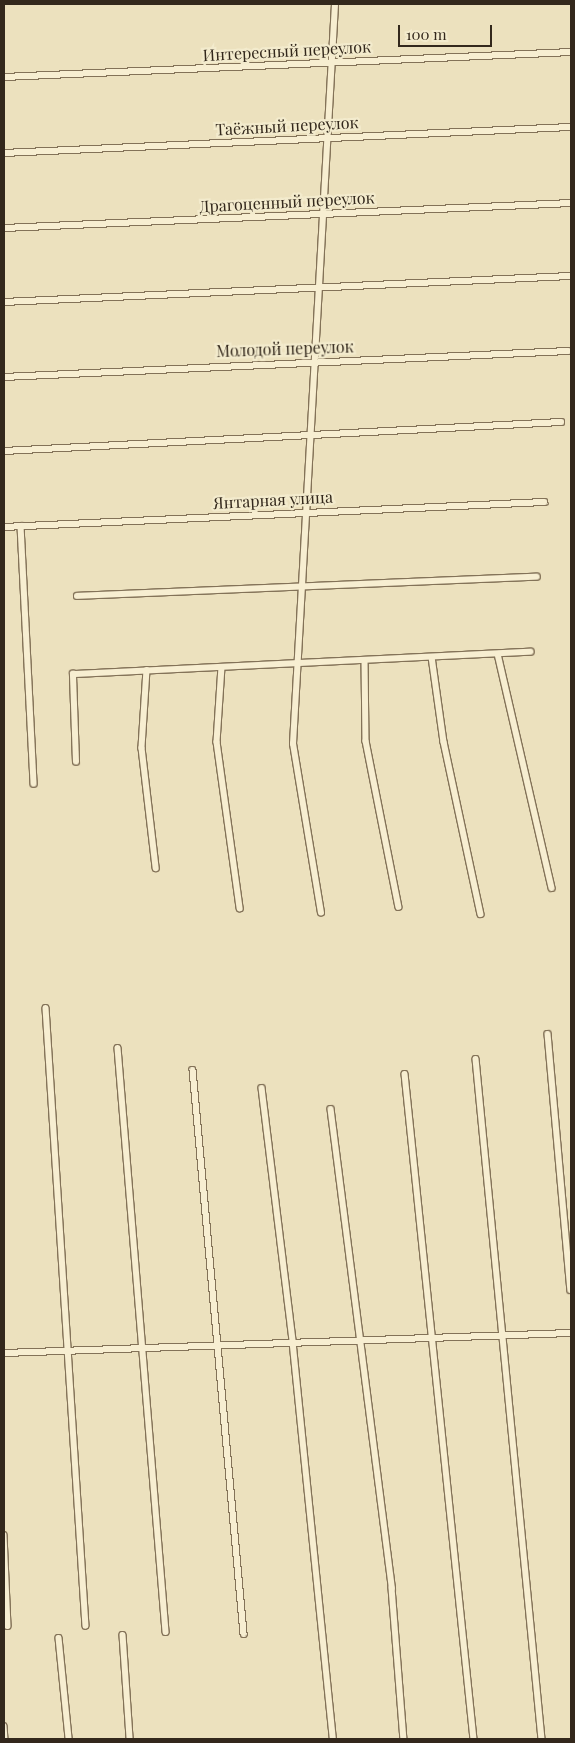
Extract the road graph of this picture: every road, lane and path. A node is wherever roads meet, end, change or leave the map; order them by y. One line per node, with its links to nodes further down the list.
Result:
1 (335, 4): 3 (street)
2 (571, 52): 3 (street, Интересный переулок)
3 (332, 63): 4 (street, Интересный переулок); 6 (street)
4 (4, 77)
5 (571, 126): 6 (street, Таёжный переулок)
6 (327, 138): 7 (street, Таёжный переулок); 9 (street)
7 (4, 153)
8 (571, 203): 9 (street, Драгоценный переулок)
9 (323, 214): 10 (street, Драгоценный переулок); 12 (street)
10 (4, 228)
11 (571, 276): 12 (street)
12 (319, 287): 13 (street); 15 (street)
13 (4, 302)
14 (568, 351): 15 (street, Молодой переулок)
15 (314, 362): 16 (street, Молодой переулок); 18 (street)
16 (4, 378)
17 (561, 422): 18 (street)
18 (311, 435): 19 (street); 21 (street)
19 (4, 452)
20 (544, 502): 21 (street, Янтарная улица)
21 (306, 513): 22 (street, Янтарная улица); 25 (street)
22 (21, 526): 23 (street, Янтарная улица); 35 (street)
23 (4, 527)
24 (537, 577): 25 (street)
25 (302, 587): 26 (street); 31 (street)
26 (77, 596)
27 (530, 652): 28 (street)
28 (498, 654): 29 (street); 37 (street)
29 (432, 657): 30 (street); 41 (street)
30 (365, 660): 31 (street); 38 (street)
31 (298, 662): 32 (street); 40 (street)
32 (222, 667): 33 (street); 39 (street)
33 (147, 670): 34 (street); 36 (street)
34 (76, 762)
35 (34, 784)
36 (156, 868)
37 (552, 888)
38 (399, 907)
39 (240, 908)
40 (321, 913)
41 (481, 914)
42 (46, 1008): 58 (street)
43 (548, 1034): 50 (street)
44 (118, 1048): 57 (street)
45 (476, 1059): 52 (street)
46 (193, 1070): 56 (street)
47 (405, 1074): 53 (street)
48 (262, 1088): 55 (street)
49 (331, 1109): 54 (street)
50 (571, 1290)
51 (571, 1333): 52 (street)
52 (504, 1336): 53 (street); 74 (street)
53 (434, 1338): 54 (street); 73 (street)
54 (363, 1341): 55 (street); 72 (street)
55 (293, 1342): 56 (street); 71 (street)
56 (220, 1345): 57 (street); 64 (street)
57 (145, 1347): 58 (street); 63 (street)
58 (70, 1350): 59 (street); 62 (street)
59 (4, 1353)
60 (4, 1535): 61 (street)
61 (8, 1626)
62 (86, 1626)
63 (166, 1632)
64 (244, 1634)
65 (123, 1635): 70 (street)
66 (59, 1638): 69 (street)
67 (4, 1726): 68 (street)
68 (5, 1739)
69 (69, 1739)
70 (130, 1739)
71 (333, 1739)
72 (404, 1739)
73 (474, 1739)
74 (542, 1739)

